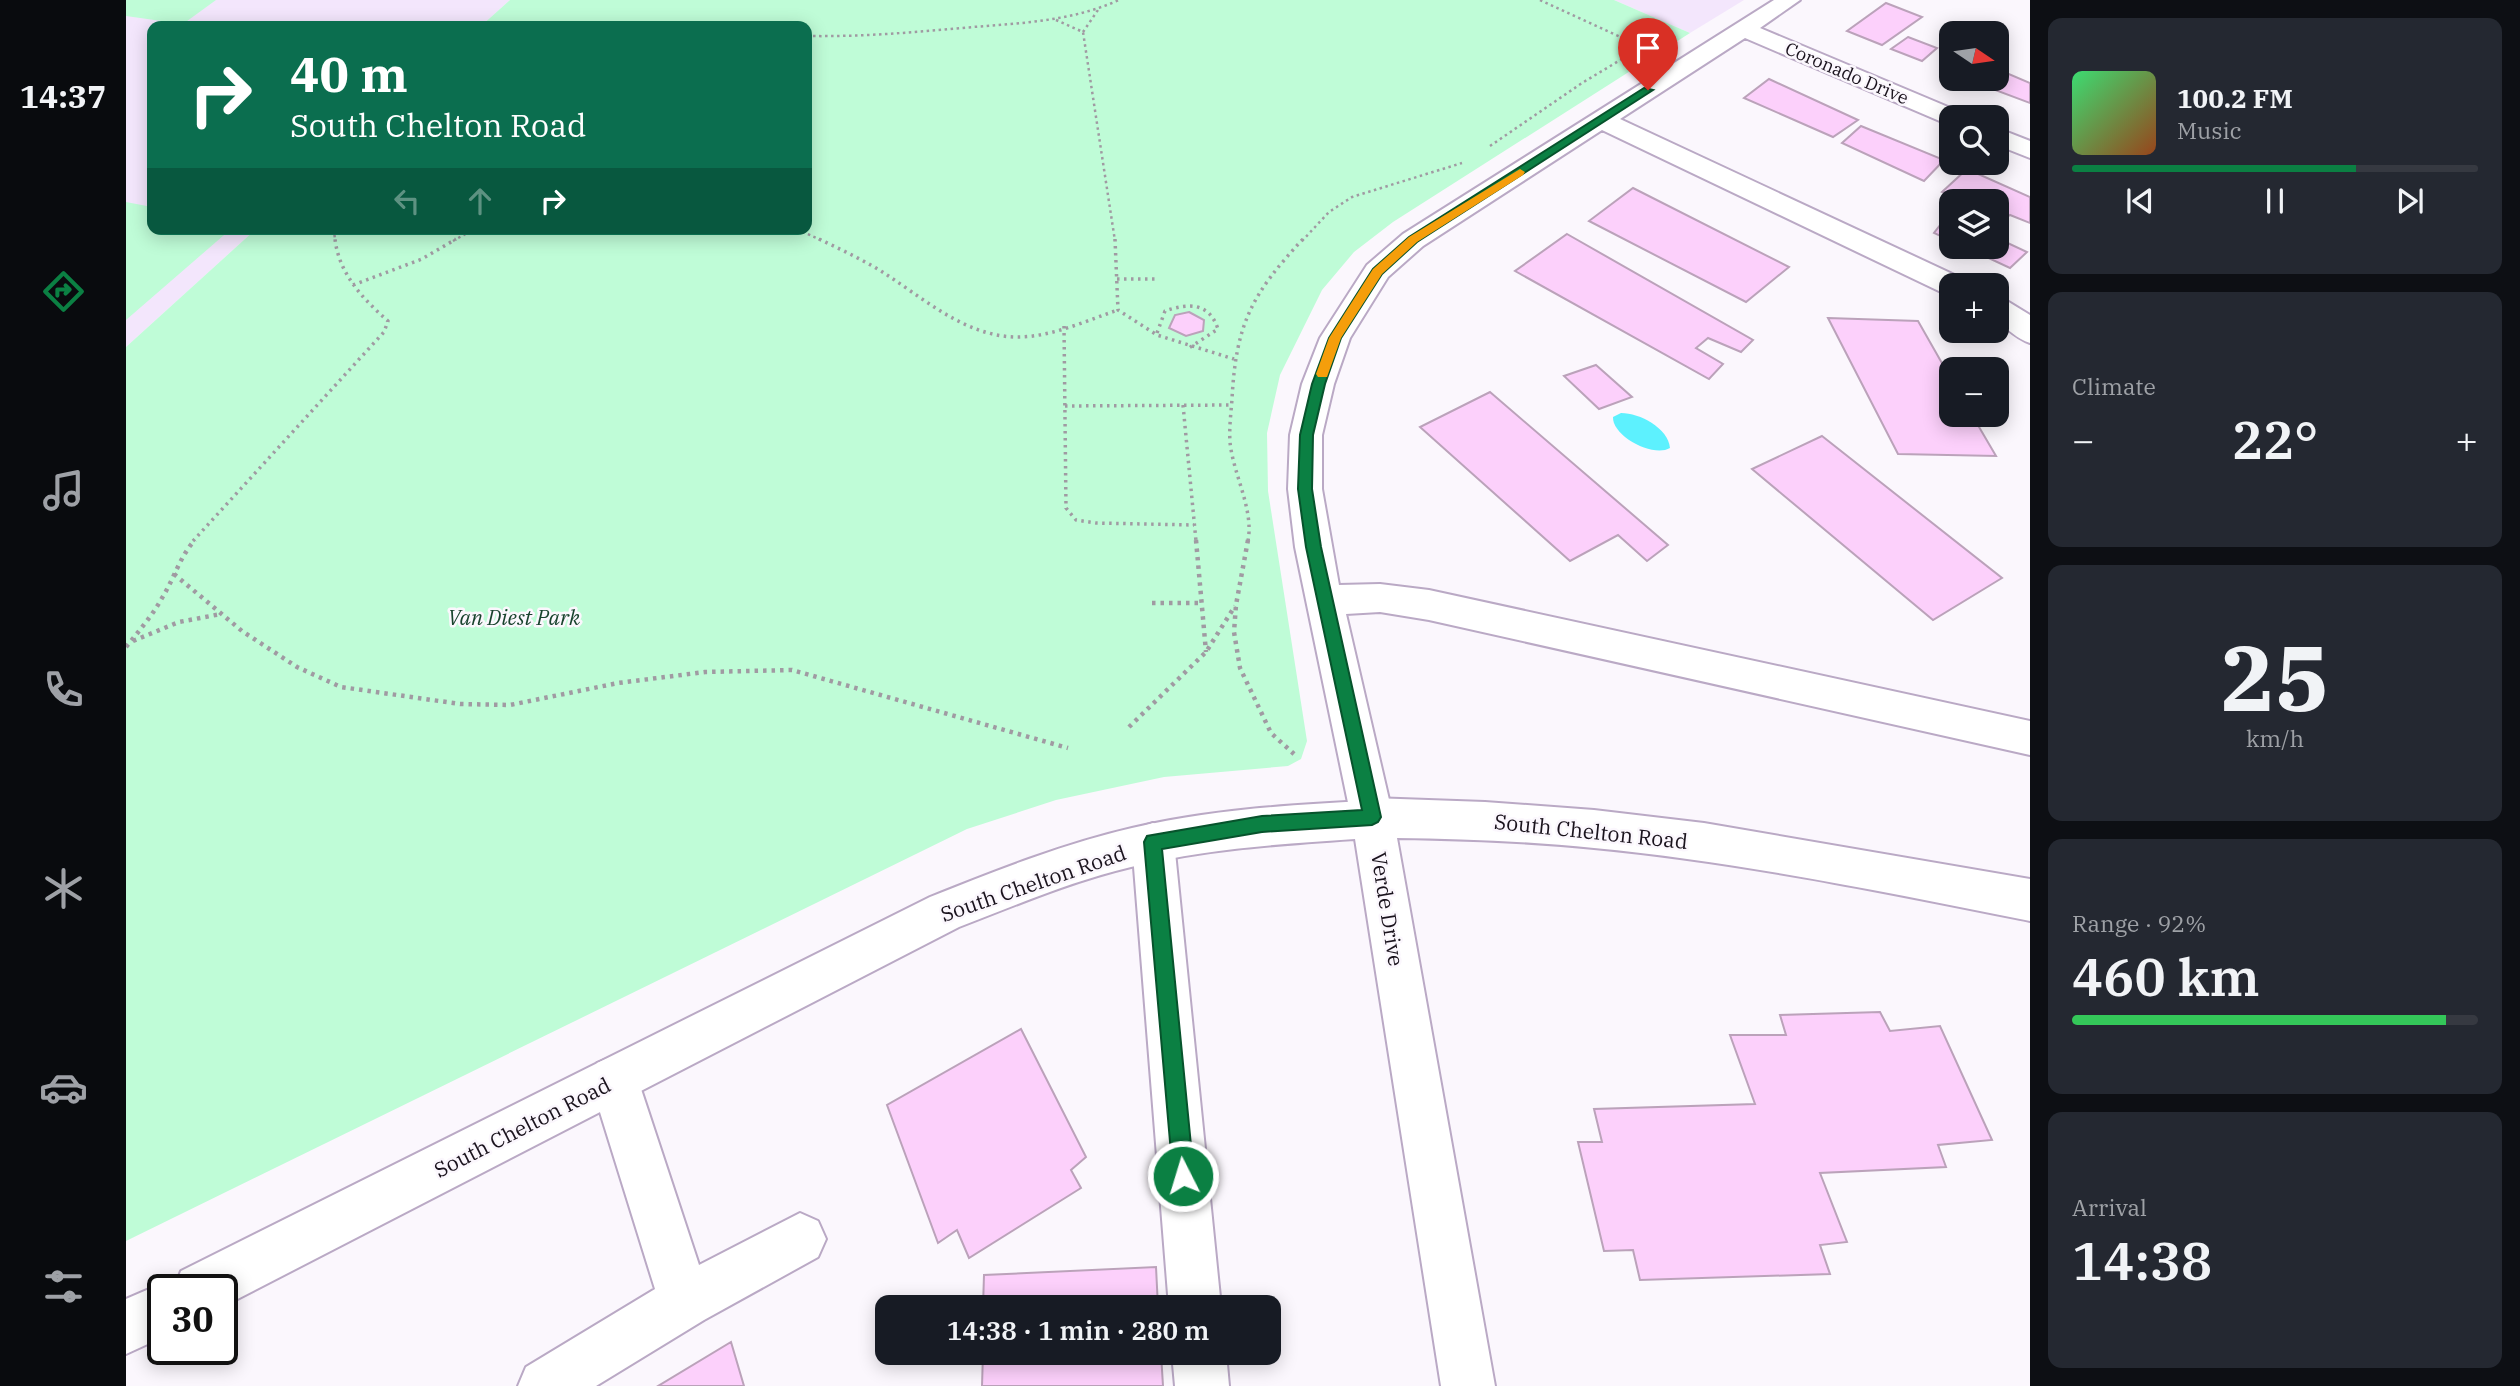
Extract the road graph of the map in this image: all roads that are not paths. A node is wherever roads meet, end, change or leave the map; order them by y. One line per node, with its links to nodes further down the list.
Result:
1 (1790, 0): 2 (street, Verde Drive)
2 (1742, 29): 3 (street, Coronado Drive); 4 (street, Verde Drive)
3 (1939, 112)
4 (1601, 120): 7 (street); 10 (street, Verde Drive)
5 (2009, 141): 6 (street)
6 (2030, 150)
7 (1939, 279)
8 (2009, 316): 9 (street)
9 (2030, 333)
10 (1326, 600): 11 (street); 12 (street, Verde Drive)
11 (2030, 738)
12 (1372, 817): 13 (street, South Chelton Road); 14 (street, South Chelton Road); 25 (street, Verde Drive)
13 (1153, 842): 15 (street, South Chelton Road); 18 (street)
14 (2029, 903)
15 (614, 1080): 17 (street, South Chelton Road); 19 (street)
16 (800, 1239): 19 (street)
17 (232, 1274)
18 (1194, 1295)
19 (685, 1301): 23 (street)
20 (147, 1317): 21 (street)
21 (126, 1327)
22 (1200, 1365): 24 (street)
23 (545, 1386)
24 (1202, 1386)
25 (1468, 1386)

